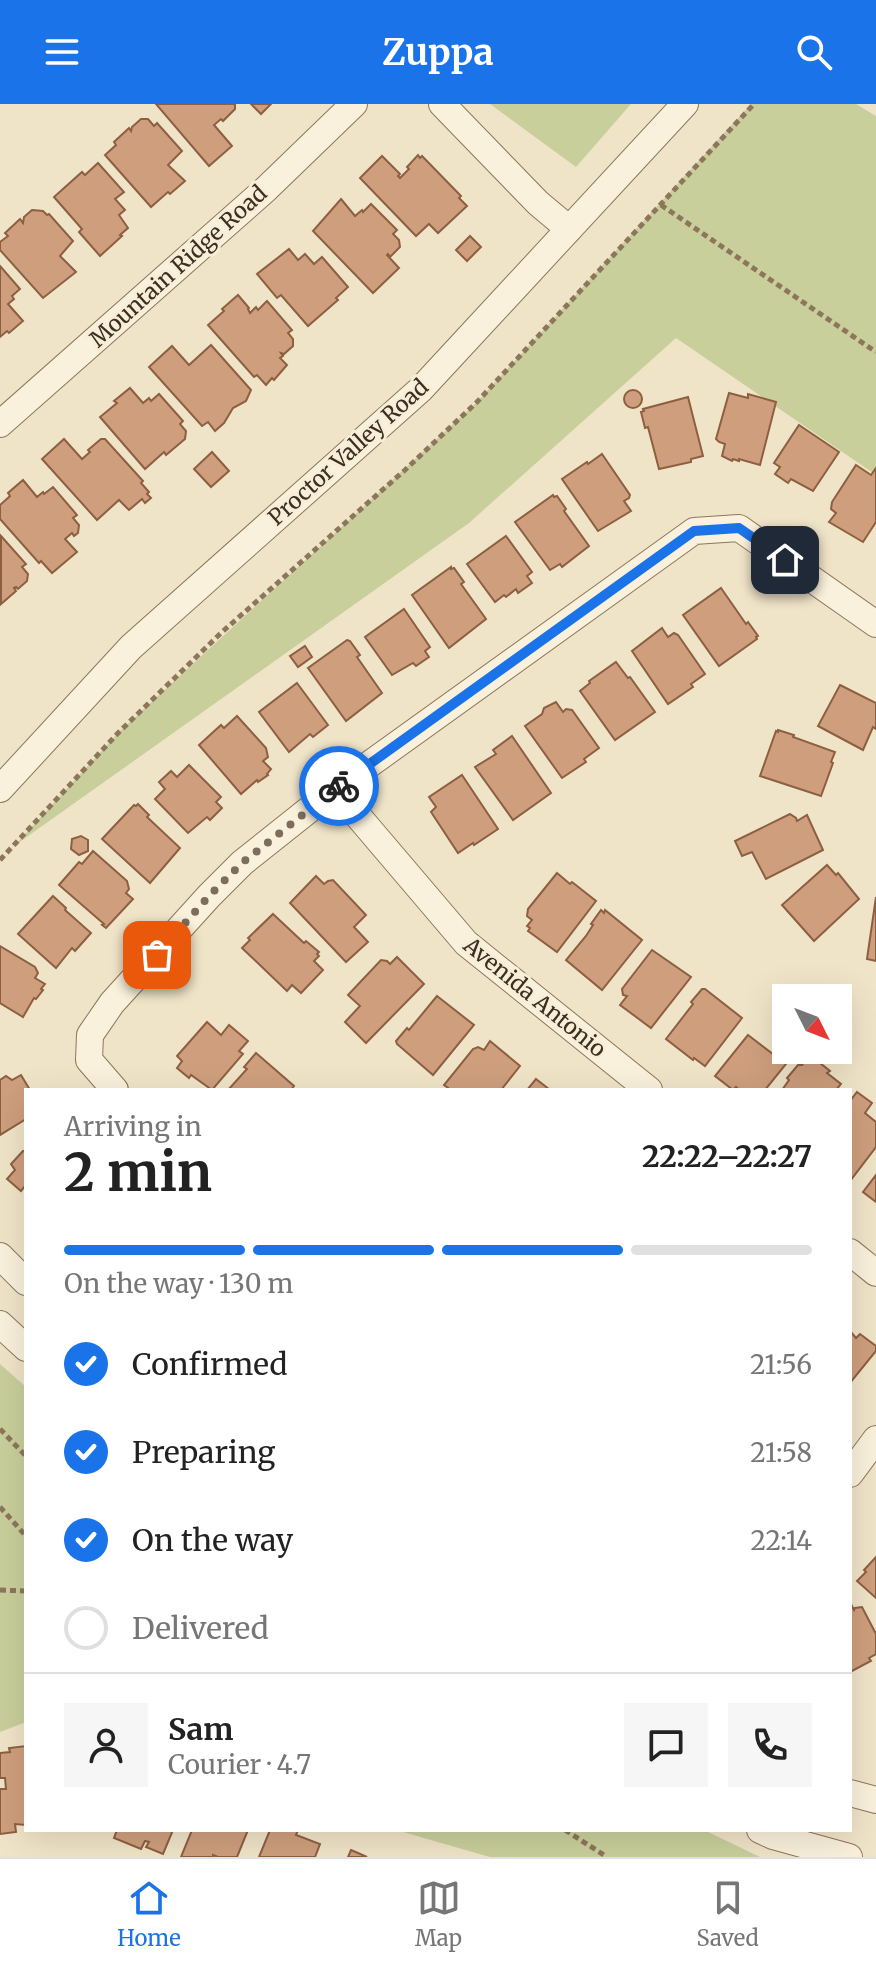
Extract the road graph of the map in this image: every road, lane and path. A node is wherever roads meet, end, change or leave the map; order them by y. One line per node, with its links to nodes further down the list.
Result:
1 (354, 104): 8 (street, Mountain Ridge Road)
2 (442, 104): 6 (street)
3 (685, 104): 6 (street, Proctor Valley Road)
4 (754, 104): 5 (path)
5 (661, 205): 7 (path); 12 (path)
6 (569, 229): 10 (street, Proctor Valley Road)
7 (876, 352)
8 (0, 424)
9 (876, 624): 11 (street)
10 (0, 789)
11 (335, 789): 13 (street); 14 (street, Avenida Antonio)
12 (0, 860)
13 (113, 1088)
14 (647, 1088)
15 (852, 1254): 17 (street)
16 (0, 1256): 18 (street)
17 (876, 1273)
18 (24, 1280)
19 (0, 1324): 20 (street)
20 (24, 1346)
21 (0, 1429): 23 (path)
22 (876, 1439): 24 (street)
23 (24, 1454)
24 (852, 1471)
25 (0, 1507): 26 (path)
26 (24, 1534)
27 (0, 1590): 28 (path)
28 (24, 1591)
29 (852, 1794): 30 (street)
30 (876, 1800)
31 (568, 1832): 33 (path)
32 (764, 1832): 34 (street)
33 (607, 1857)
34 (849, 1857)

